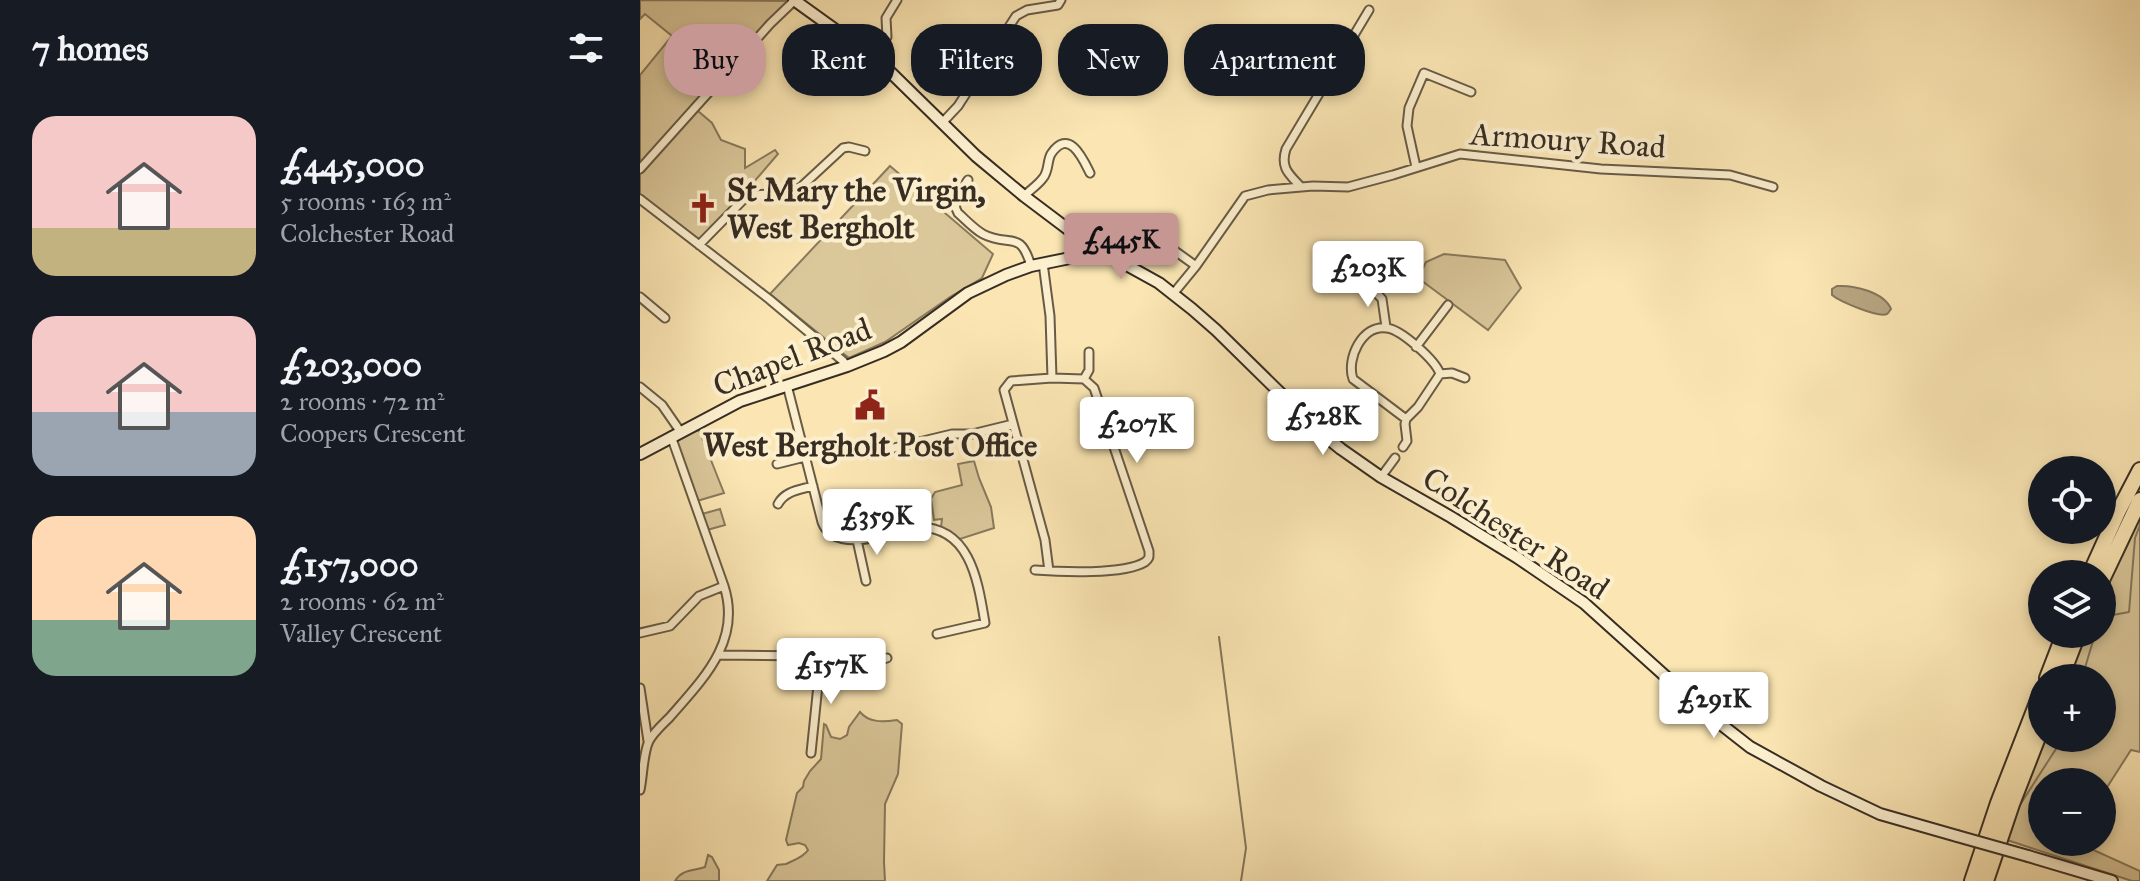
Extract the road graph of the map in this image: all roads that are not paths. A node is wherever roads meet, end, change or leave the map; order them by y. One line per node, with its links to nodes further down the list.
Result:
1 (794, 0): 7 (main road, Colchester Road); 18 (street)
2 (897, 0): 8 (street)
3 (1026, 0): 5 (street)
4 (1061, 0): 5 (street)
5 (1027, 10): 11 (street)
6 (1369, 10): 21 (street)
7 (827, 24)
8 (886, 24)
9 (895, 78): 11 (main road, Colchester Road)
10 (1471, 92): 17 (street)
11 (942, 123): 23 (main road, Colchester Road)
12 (847, 137): 14 (street)
13 (1090, 145): 16 (street)
14 (849, 147): 15 (street); 27 (street)
15 (865, 151)
16 (1079, 151): 19 (street); 23 (street)
17 (1416, 167): 21 (street, Armoury Road); 22 (street, Armoury Road)
18 (640, 169)
19 (1090, 173)
20 (968, 180): 29 (street)
21 (1301, 187): 30 (street, Armoury Road)
22 (1773, 187)
23 (1024, 196): 26 (main road, Colchester Road)
24 (640, 199): 27 (street)
25 (1157, 238): 30 (street)
26 (1085, 242): 28 (main road, Chapel Road); 32 (main road, Colchester Road)
27 (699, 245): 39 (street)
28 (1043, 263): 29 (main road, Chapel Road); 41 (street)
29 (1031, 266): 39 (main road, Chapel Road)
30 (1196, 266): 32 (street, Armoury Road)
31 (1367, 283): 36 (street)
32 (1173, 294): 56 (main road, Colchester Road)
33 (640, 297): 35 (street)
34 (1448, 305): 37 (street)
35 (665, 318)
36 (1386, 327): 37 (street); 46 (street)
37 (1416, 347): 40 (street)
38 (1089, 352): 43 (street)
39 (847, 366): 44 (main road, Chapel Road)
40 (1440, 374): 42 (street); 46 (street)
41 (1052, 378): 43 (street); 47 (street)
42 (1465, 378)
43 (1084, 379): 64 (street)
44 (787, 385): 48 (main road, Chapel Road); 52 (street)
45 (640, 387): 48 (street)
46 (1406, 419): 49 (street)
47 (1013, 424): 51 (street); 64 (street)
48 (676, 434): 50 (main road, Chapel Road); 66 (street)
49 (1403, 447)
50 (640, 454)
51 (869, 454)
52 (805, 457): 54 (street); 57 (street)
53 (1395, 458): 56 (street)
54 (777, 464)
55 (2140, 470): 61 (highway)
56 (1381, 477): 82 (main road, Colchester Road, bridge)
57 (813, 486): 59 (street); 60 (street)
58 (2140, 500): 62 (highway)
59 (778, 504)
60 (857, 540): 65 (street); 68 (street)
61 (2096, 560)
62 (2112, 560)
63 (1035, 570): 64 (street)
64 (1049, 571)
65 (866, 581)
66 (724, 586): 67 (street); 69 (street)
67 (640, 633)
68 (937, 634)
69 (719, 655): 70 (street); 76 (street)
70 (821, 656): 72 (street); 78 (street)
71 (887, 658): 72 (street)
72 (875, 661): 73 (street)
73 (875, 673)
74 (640, 688): 76 (street)
75 (2028, 726): 80 (highway)
76 (648, 742): 79 (street)
77 (2032, 752): 81 (highway)
78 (811, 753)
79 (640, 790)
80 (1972, 881)
81 (1986, 881)
82 (2112, 881)

